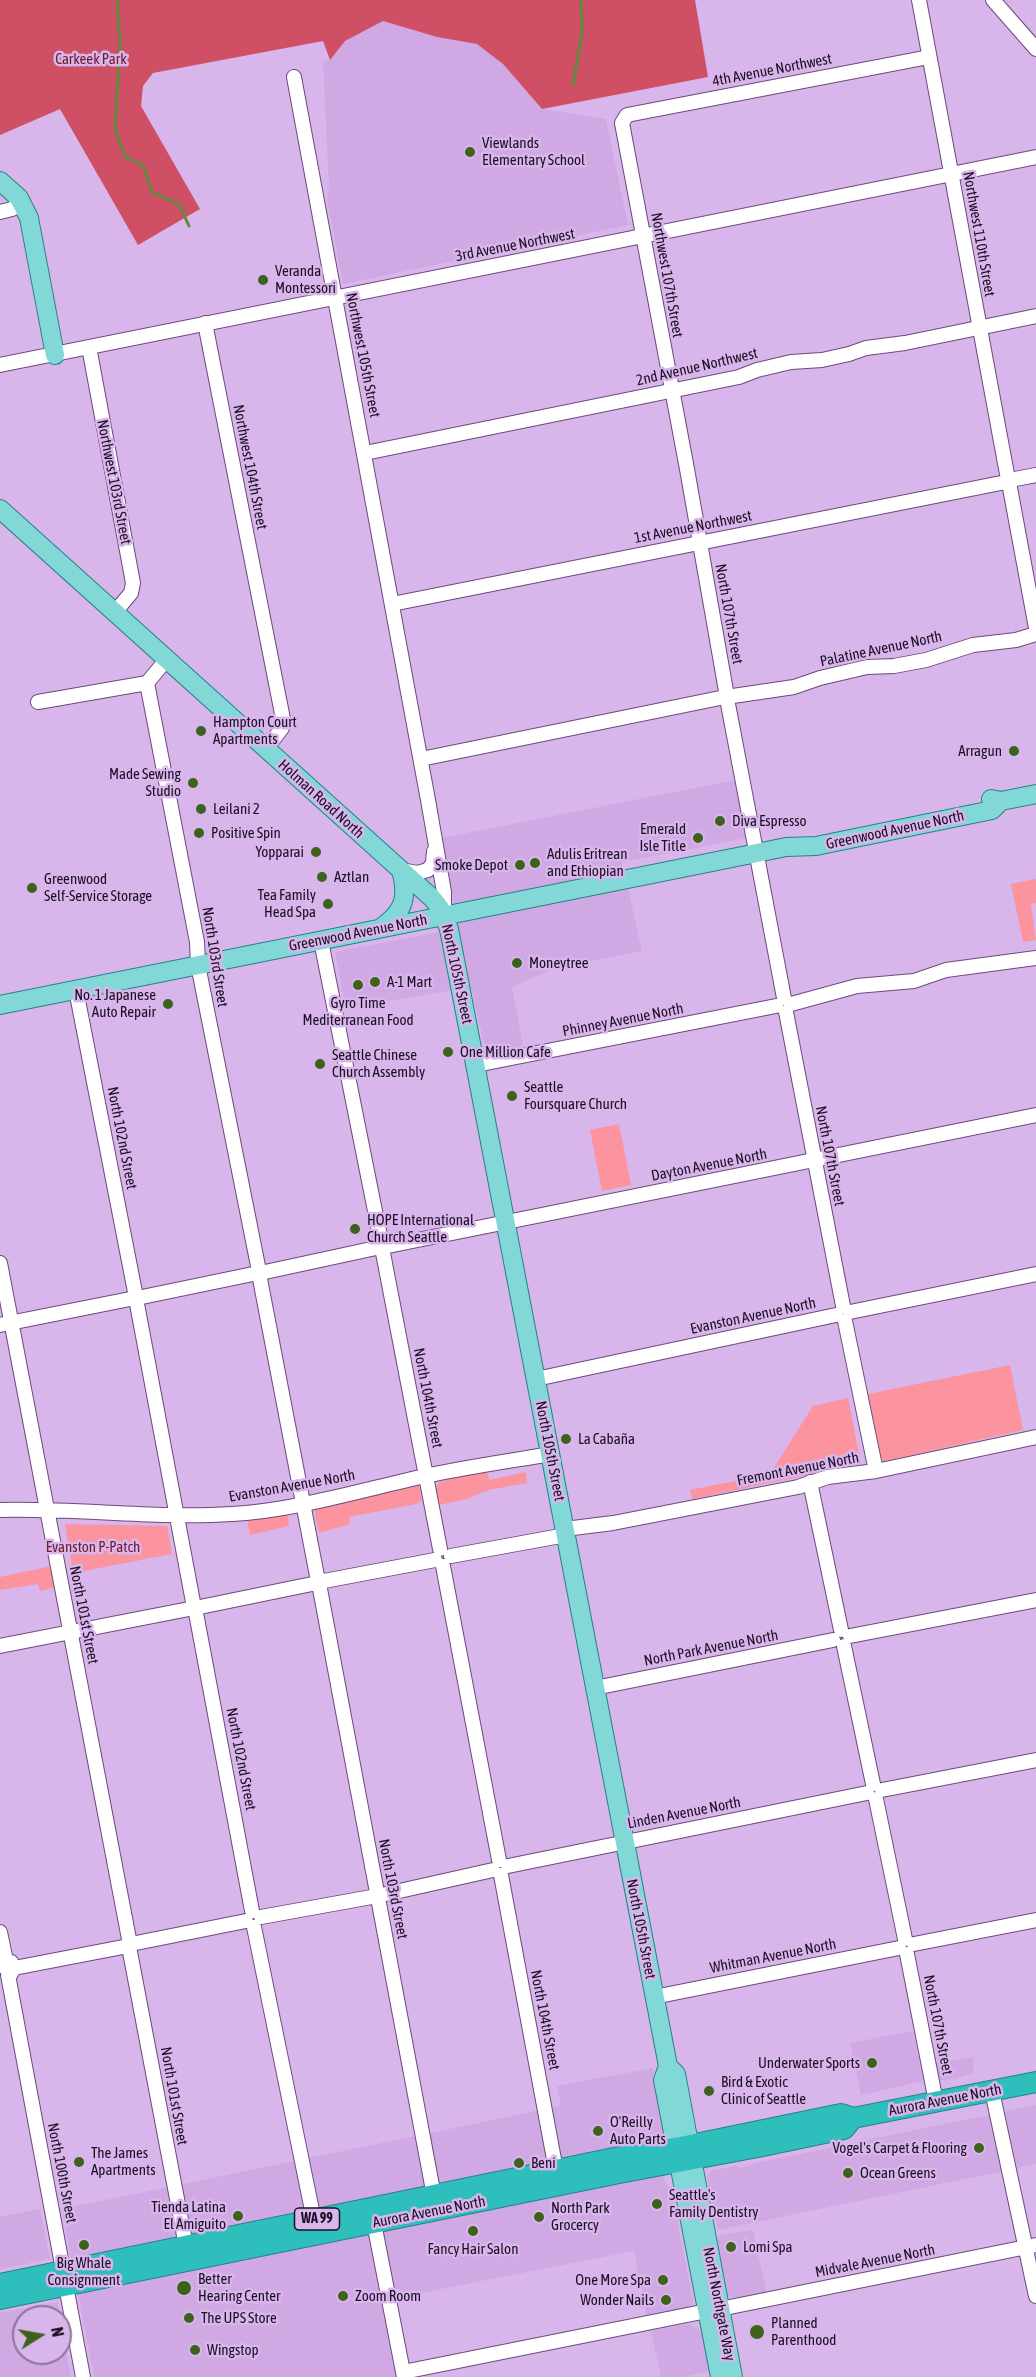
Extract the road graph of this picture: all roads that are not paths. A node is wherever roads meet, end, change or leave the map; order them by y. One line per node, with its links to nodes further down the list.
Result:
1 (919, 0): 4 (street, Northwest 110th Street)
2 (993, 0): 3 (street)
3 (1036, 49)
4 (929, 57): 6 (street, 4th Avenue Northwest); 8 (street, Northwest 110th Street)
5 (294, 77): 13 (street, Northwest 105th Street)
6 (623, 119): 12 (street, Northwest 107th Street)
7 (1036, 158): 8 (street, 3rd Avenue Northwest)
8 (951, 174): 12 (street, 3rd Avenue Northwest); 16 (street, Northwest 110th Street)
9 (0, 181): 10 (main road)
10 (21, 201): 11 (street); 18 (main road)
11 (0, 212)
12 (643, 236): 13 (street, 3rd Avenue Northwest); 20 (street, Northwest 107th Street)
13 (336, 298): 15 (street, 3rd Avenue Northwest); 21 (street, Northwest 105th Street)
14 (1036, 316): 16 (street, 2nd Avenue Northwest)
15 (205, 323): 17 (street, 3rd Avenue Northwest); 34 (street, Northwest 104th Street)
16 (979, 328): 20 (street, 2nd Avenue Northwest); 23 (street, Northwest 110th Street)
17 (89, 347): 18 (street, 3rd Avenue Northwest); 27 (street, Northwest 103rd Street)
18 (55, 355): 19 (street, 3rd Avenue Northwest)
19 (0, 365)
20 (671, 391): 21 (street, 2nd Avenue Northwest); 25 (street, Northwest 107th Street)
21 (365, 453): 26 (street, Northwest 105th Street)
22 (1036, 475): 23 (street, 1st Avenue Northwest)
23 (1008, 481): 25 (street, 1st Avenue Northwest); 28 (street, Northwest 110th Street)
24 (0, 509): 27 (main road, Holman Road North)
25 (699, 543): 26 (street, 1st Avenue Northwest); 32 (street, North 107th Street)
26 (392, 604): 35 (street, North 105th Street)
27 (115, 612): 30 (main road, Holman Road North)
28 (1036, 628)
29 (1036, 634): 32 (street, Palatine Avenue North)
30 (167, 659): 31 (street); 34 (main road, Holman Road North)
31 (147, 683): 33 (street); 44 (street, North 103rd Street)
32 (727, 698): 35 (street, Palatine Avenue North); 38 (street, North 107th Street)
33 (38, 702)
34 (266, 749): 39 (main road, Holman Road North)
35 (421, 759): 37 (street, North 105th Street)
36 (1036, 794): 38 (main road, Greenwood Avenue North)
37 (434, 837): 39 (street, North 105th Street); 40 (street, North 105th Street)
38 (757, 853): 40 (main road, Greenwood Avenue North); 47 (street, North 107th Street)
39 (401, 870): 40 (main road, Holman Road North); 41 (main road)
40 (444, 916): 41 (main road, Greenwood Avenue North); 48 (main road, North 105th Street)
41 (378, 929): 42 (main road, Greenwood Avenue North)
42 (321, 941): 44 (main road, Greenwood Avenue North); 52 (street, North 104th Street)
43 (1036, 958): 47 (street, Phinney Avenue North)
44 (198, 965): 45 (main road, Greenwood Avenue North); 54 (street, North 103rd Street)
45 (76, 990): 46 (main road, Greenwood Avenue North); 56 (street, North 102nd Street)
46 (0, 1005)
47 (784, 1005): 48 (street, Phinney Avenue North); 50 (street, North 107th Street)
48 (477, 1065): 51 (main road, North 105th Street)
49 (1036, 1115): 50 (street, Dayton Avenue North)
50 (814, 1161): 51 (street, Dayton Avenue North); 57 (street, North 107th Street)
51 (507, 1222): 52 (street, Dayton Avenue North); 59 (main road, North 105th Street)
52 (382, 1247): 54 (street, Dayton Avenue North); 63 (street, North 104th Street)
53 (0, 1263): 58 (street, North 101st Street)
54 (259, 1273): 56 (street, Dayton Avenue North); 65 (street, North 103rd Street)
55 (1036, 1274): 57 (street, Evanston Avenue North)
56 (136, 1298): 58 (street, Dayton Avenue North); 68 (street, North 102nd Street)
57 (843, 1314): 59 (street, Evanston Avenue North); 62 (street, North 107th Street)
58 (6, 1324): 66 (street, North 101st Street)
59 (536, 1379): 61 (main road, North 105th Street)
60 (1036, 1437): 62 (street, Fremont Avenue North)
61 (550, 1454): 63 (street, Evanston Avenue North); 69 (main road, North 105th Street)
62 (876, 1471): 64 (street, Fremont Avenue North)
63 (426, 1476): 65 (street, Evanston Avenue North); 70 (street, North 104th Street)
64 (810, 1482): 69 (street, Fremont Avenue North); 75 (street, North 107th Street)
65 (302, 1503): 68 (street, Evanston Avenue North); 71 (street, North 103rd Street)
66 (47, 1509): 67 (street, Evanston Avenue North); 68 (street, Evanston Avenue North); 74 (street, North 101st Street)
67 (0, 1510)
68 (178, 1516): 73 (street, North 102nd Street)
69 (566, 1532): 70 (street, Fremont Avenue North); 77 (main road, North 105th Street)
70 (442, 1558): 71 (street, Fremont Avenue North); 81 (street, North 104th Street)
71 (318, 1583): 73 (street, Fremont Avenue North); 82 (street, North 103rd Street)
72 (1036, 1600): 75 (street, North Park Avenue North)
73 (195, 1608): 74 (street, Fremont Avenue North); 83 (street, North 102nd Street)
74 (71, 1632): 76 (street, Fremont Avenue North); 86 (street, North 101st Street)
75 (842, 1638): 77 (street, North Park Avenue North); 79 (street, North 107th Street)
76 (0, 1646)
77 (595, 1688): 80 (main road, North 105th Street)
78 (1036, 1760): 79 (street, Linden Avenue North)
79 (874, 1791): 80 (street, Linden Avenue North); 87 (street, North 107th Street)
80 (625, 1842): 81 (street, Linden Avenue North); 89 (main road, North 105th Street)
81 (500, 1868): 82 (street, Linden Avenue North); 94 (street, North 104th Street)
82 (377, 1896): 83 (street, Linden Avenue North); 95 (street, North 103rd Street)
83 (253, 1919): 86 (street, Linden Avenue North); 96 (street, North 102nd Street)
84 (1036, 1920): 87 (street, Whitman Avenue North)
85 (0, 1932): 88 (street, North 100th Street)
86 (130, 1945): 88 (street, Linden Avenue North); 98 (street, North 101st Street)
87 (906, 1946): 89 (street, Whitman Avenue North); 92 (street, North 107th Street)
88 (4, 1969): 100 (street, North 100th Street)
89 (654, 1997): 93 (main road, North 105th Street)
90 (1036, 2082): 91 (highway, Aurora Avenue North / WA 99)
91 (992, 2091): 92 (highway, Aurora Avenue North / WA 99); 99 (street)
92 (936, 2102): 93 (highway, Aurora Avenue North / WA 99)
93 (684, 2154): 94 (highway, Aurora Avenue North / WA 99); 97 (highway, Aurora Avenue North / WA 99); 104 (main road, North Northgate Way)
94 (556, 2170): 95 (highway, Aurora Avenue North / WA 99)
95 (434, 2196): 96 (highway, Aurora Avenue North / WA 99)
96 (314, 2220): 98 (highway, Aurora Avenue North / WA 99)
97 (374, 2223): 100 (highway, Aurora Avenue North / WA 99); 105 (street)
98 (186, 2246): 100 (highway, Aurora Avenue North / WA 99)
99 (1031, 2247): 102 (street); 104 (street, Midvale Avenue North)
100 (65, 2278): 101 (highway, Aurora Avenue North / WA 99); 103 (highway, Aurora Avenue North / WA 99); 106 (street, North 100th Street)
101 (0, 2284)
102 (1036, 2296)
103 (0, 2298)
104 (714, 2310): 105 (street, Midvale Avenue North); 107 (main road, North Northgate Way); 108 (main road, North Northgate Way)
105 (404, 2374)
106 (83, 2377)
107 (720, 2377)
108 (733, 2377)

